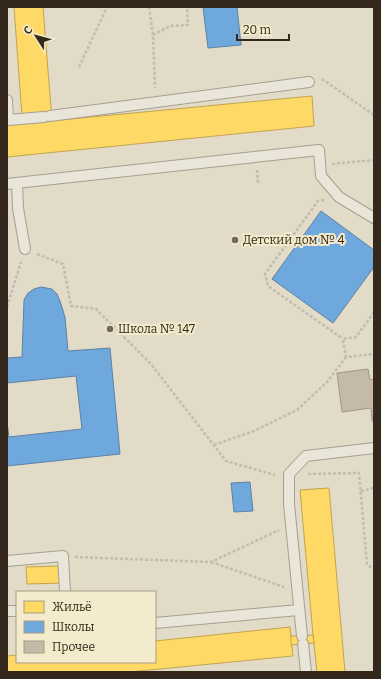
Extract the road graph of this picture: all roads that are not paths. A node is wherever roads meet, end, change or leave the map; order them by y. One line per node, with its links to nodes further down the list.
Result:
1 (309, 82): 2 (lane)
2 (7, 100)
3 (12, 184): 4 (lane); 5 (lane)
4 (374, 218)
5 (25, 249)
6 (374, 448): 9 (lane)
7 (7, 561): 8 (lane)
8 (65, 591)
9 (300, 610): 10 (lane); 11 (lane)
10 (156, 623)
11 (306, 672)

